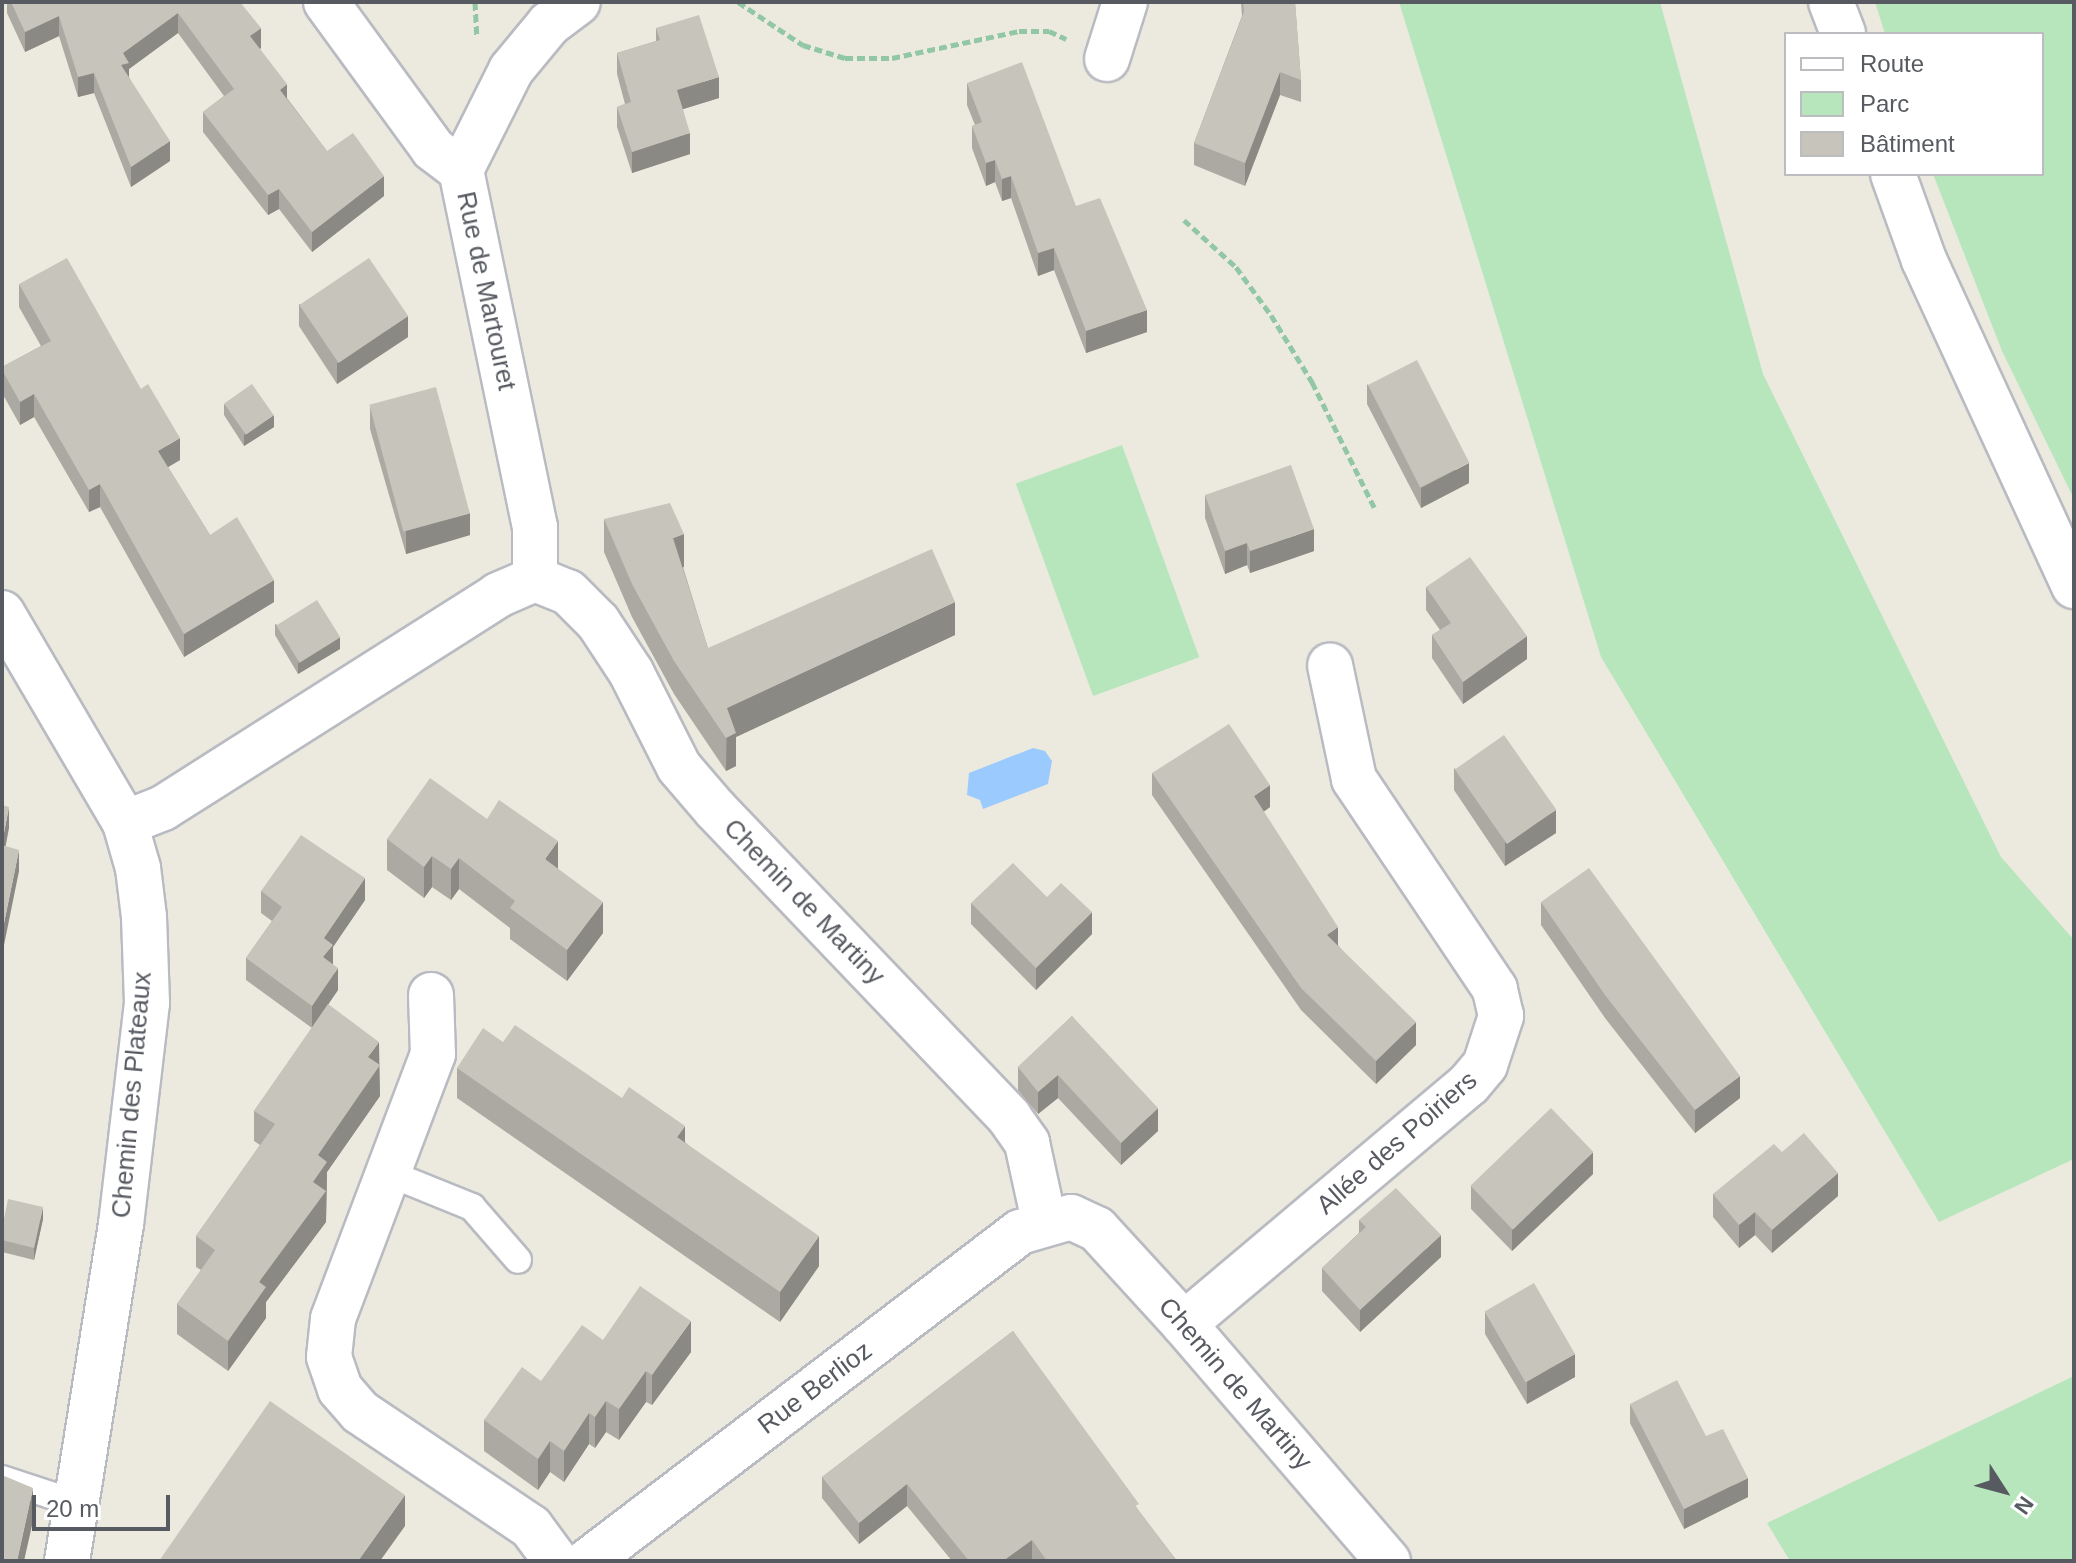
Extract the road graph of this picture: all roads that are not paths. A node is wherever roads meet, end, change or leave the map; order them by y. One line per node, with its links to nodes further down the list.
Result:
1 (326, 2): 7 (street, Rue de Martouret)
2 (578, 2): 7 (street)
3 (1125, 2): 6 (street)
4 (1831, 2): 5 (street)
5 (1842, 32)
6 (1107, 59)
7 (461, 170): 9 (street, Rue de Martouret)
8 (1894, 176): 10 (street)
9 (535, 579): 13 (street); 16 (street, Chemin de Martiny)
10 (2074, 586)
11 (2, 613): 13 (street, Chemin des Plateaux)
12 (1330, 665): 18 (street, Allée des Poiriers)
13 (125, 823): 20 (street, Chemin des Plateaux)
14 (431, 995): 15 (street)
15 (388, 1173): 17 (lane); 22 (street)
16 (1044, 1221): 18 (street, Chemin de Martiny); 23 (street, Rue Berlioz)
17 (518, 1260)
18 (1184, 1324): 24 (street, Chemin de Martiny)
19 (2, 1479): 20 (lane)
20 (78, 1504): 21 (street, Chemin des Plateaux)
21 (67, 1561)
22 (556, 1561)
23 (588, 1561)
24 (1388, 1561)

